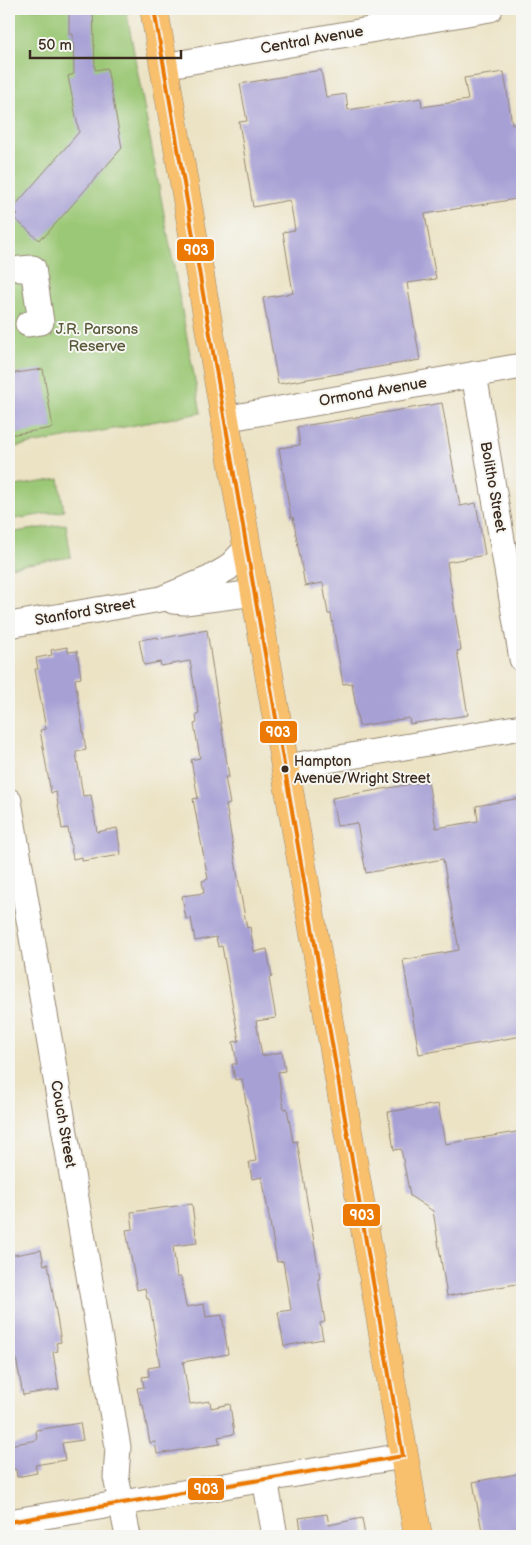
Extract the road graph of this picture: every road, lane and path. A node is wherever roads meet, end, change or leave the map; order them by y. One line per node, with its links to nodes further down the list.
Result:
1 (154, 9): 3 (main road)
2 (490, 9): 3 (street, Central Avenue)
3 (164, 66): 8 (main road)
4 (20, 269): 5 (street)
5 (28, 324)
6 (522, 366): 7 (street, Ormond Avenue)
7 (474, 374): 8 (street, Ormond Avenue); 13 (street, Bolitho Street)
8 (224, 418): 9 (main road)
9 (248, 548): 10 (main road); 11 (street, Stanford Street)
10 (255, 593): 11 (street, Stanford Street); 15 (main road)
11 (161, 599): 12 (street, Stanford Street)
12 (9, 625)
13 (522, 659)
14 (522, 727): 15 (street)
15 (286, 768): 17 (main road)
16 (9, 801): 19 (street, Couch Street)
17 (403, 1456): 18 (street); 24 (main road)
18 (265, 1479): 19 (street); 23 (street)
19 (128, 1502): 20 (street); 21 (street, Couch Street); 22 (street, Couch Street)
20 (9, 1522)
21 (128, 1536)
22 (139, 1536)
23 (275, 1536)
24 (418, 1536)

